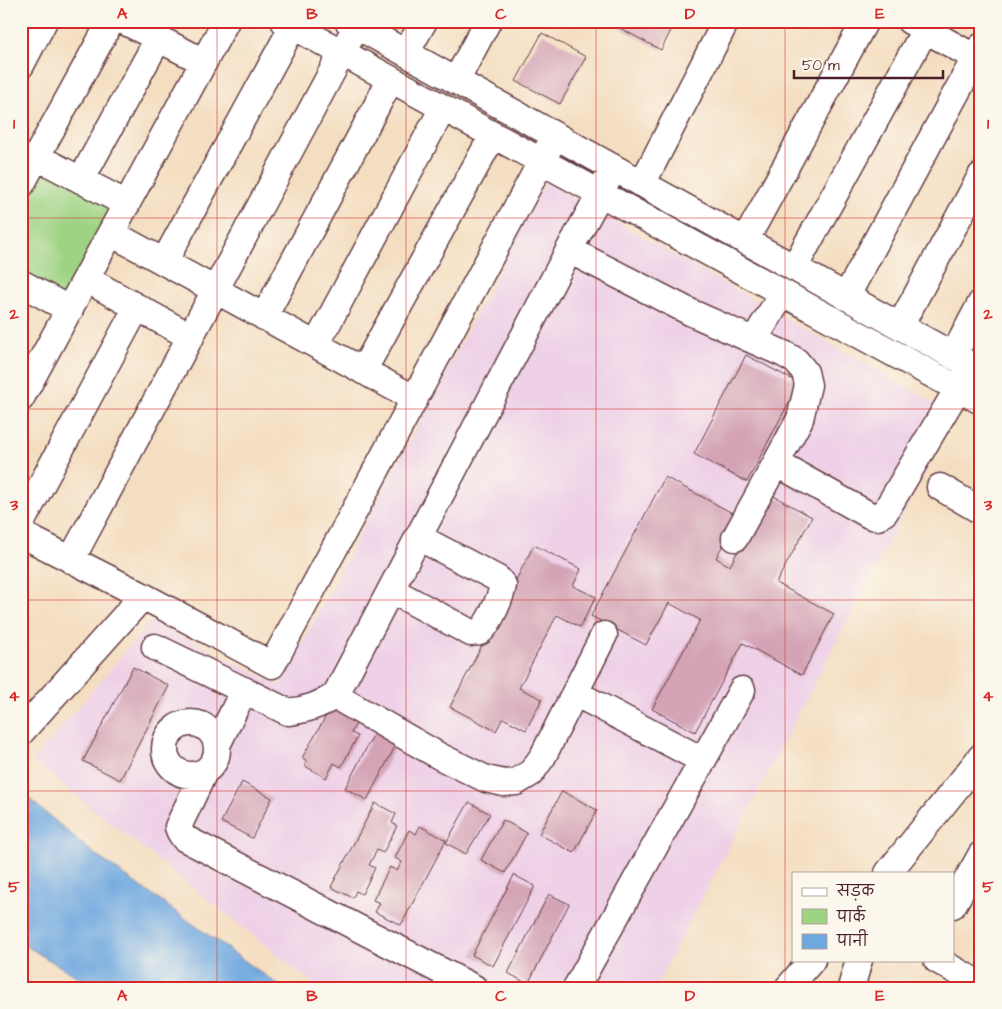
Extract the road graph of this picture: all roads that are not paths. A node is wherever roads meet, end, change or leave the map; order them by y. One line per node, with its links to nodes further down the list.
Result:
1 (44, 21): 17 (street)
2 (111, 21): 24 (street)
3 (124, 21): 12 (street)
4 (226, 21): 16 (street)
5 (424, 21): 14 (street)
6 (488, 21): 19 (street)
7 (726, 21): 30 (street)
8 (865, 21): 35 (street)
9 (354, 23): 13 (street); 14 (street)
10 (289, 24): 13 (street); 38 (street)
11 (917, 26): 15 (street); 39 (street)
12 (158, 39): 16 (street); 28 (street)
13 (342, 53): 18 (street); 42 (street)
14 (406, 53): 19 (street)
15 (979, 55): 44 (street)
16 (204, 62): 32 (street)
17 (21, 65)
18 (391, 79): 20 (street); 48 (street)
19 (456, 81): 21 (street)
20 (443, 108): 23 (street); 52 (street)
21 (526, 120): 22 (street); 23 (street)
22 (555, 136): 25 (street); 26 (street)
23 (503, 140): 25 (street); 54 (street)
24 (37, 157): 28 (street); 29 (street)
25 (541, 162): 31 (street); 57 (street)
26 (614, 168): 30 (street); 31 (street)
27 (981, 176): 49 (street)
28 (82, 180): 32 (street)
29 (22, 183)
30 (642, 184): 33 (street)
31 (600, 193): 36 (street); 37 (street)
32 (127, 204): 34 (street)
33 (709, 221): 35 (street); 36 (street)
34 (111, 233): 38 (street); 40 (street)
35 (746, 241): 39 (street)
36 (696, 246): 43 (street)
37 (569, 250): 51 (street); 64 (street)
38 (164, 262): 42 (street)
39 (794, 268): 44 (street)
40 (86, 279): 46 (street); 47 (street)
41 (23, 288): 47 (street)
42 (215, 290): 48 (street); 50 (street)
43 (783, 293): 51 (street); 55 (street)
44 (846, 297): 49 (street)
45 (981, 303): 53 (street)
46 (137, 307): 50 (street); 62 (street)
47 (70, 310): 56 (street)
48 (264, 317): 52 (street)
49 (900, 326): 53 (street)
50 (191, 337): 66 (street)
51 (754, 340): 59 (street)
52 (316, 345): 54 (street)
53 (968, 364): 55 (street)
54 (363, 371): 57 (street)
55 (958, 388): 58 (street); 59 (street)
56 (21, 398)
57 (414, 399): 68 (street)
58 (981, 401)
59 (776, 463): 65 (street)
60 (940, 487): 61 (street)
61 (981, 511)
62 (21, 523)
63 (21, 534): 66 (street)
64 (418, 537): 67 (street); 67 (street)
65 (735, 538)
66 (71, 560): 68 (street)
67 (391, 590): 74 (street)
68 (143, 596): 75 (street)
69 (604, 635): 73 (street)
70 (155, 647): 71 (street)
71 (244, 690): 74 (street); 76 (street)
72 (742, 690): 78 (street)
73 (574, 693): 74 (street); 78 (street)
74 (335, 696)
75 (21, 732)
76 (217, 745): 79 (street); 79 (street)
77 (981, 757): 81 (street)
78 (702, 760): 88 (street)
79 (204, 772): 87 (street)
80 (981, 855): 82 (street)
81 (889, 872)
82 (954, 902)
83 (810, 962): 89 (street)
84 (858, 962): 90 (street)
85 (941, 962): 86 (street)
86 (981, 985)
87 (474, 988)
88 (576, 988)
89 (788, 988)
90 (850, 988)

